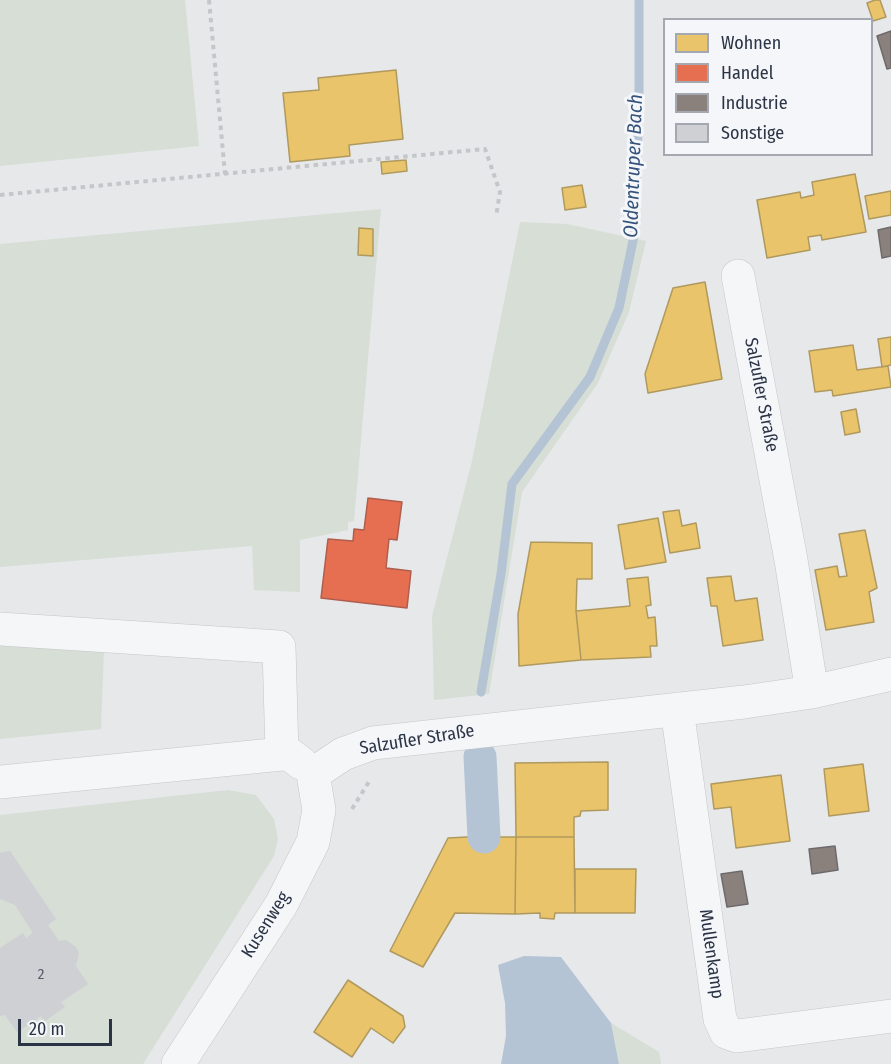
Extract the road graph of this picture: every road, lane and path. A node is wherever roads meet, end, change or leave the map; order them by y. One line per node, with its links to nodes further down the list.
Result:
1 (209, 0): 2 (path)
2 (225, 174): 3 (path); 4 (path)
3 (0, 195)
4 (496, 217)
5 (738, 276): 8 (street, Salzufler Straße)
6 (0, 629): 10 (street)
7 (891, 674): 8 (street, Salzufler Straße)
8 (812, 692): 9 (street, Salzufler Straße)
9 (677, 709): 11 (street, Salzufler Straße); 13 (street, Mullenkamp)
10 (282, 754): 11 (street); 12 (street)
11 (313, 774): 14 (street, Kusenweg)
12 (0, 782)
13 (891, 1016)
14 (178, 1064)

